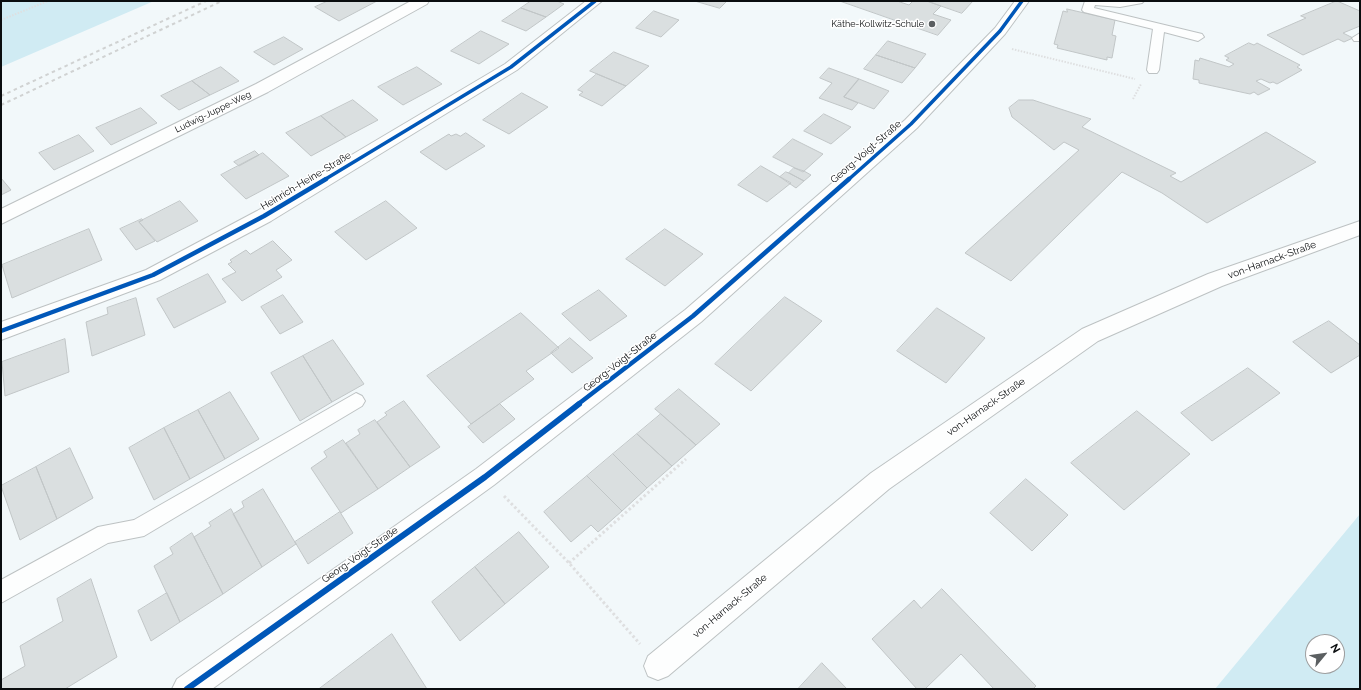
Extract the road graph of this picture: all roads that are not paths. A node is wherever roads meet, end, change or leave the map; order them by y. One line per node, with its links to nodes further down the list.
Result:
1 (422, 1): 8 (street, Ludwig-Juppe-Weg)
2 (595, 1): 10 (street, Heinrich-Heine-Straße)
3 (1022, 1): 14 (street, Georg-Voigt-Straße)
4 (1138, 1): 5 (lane)
5 (1159, 27): 6 (lane); 7 (lane)
6 (1198, 37)
7 (1153, 70)
8 (1, 217)
9 (1360, 228): 13 (street, von-Harnack-Straße)
10 (1, 331)
11 (356, 401): 12 (lane)
12 (1, 592)
13 (658, 666)
14 (187, 689)

